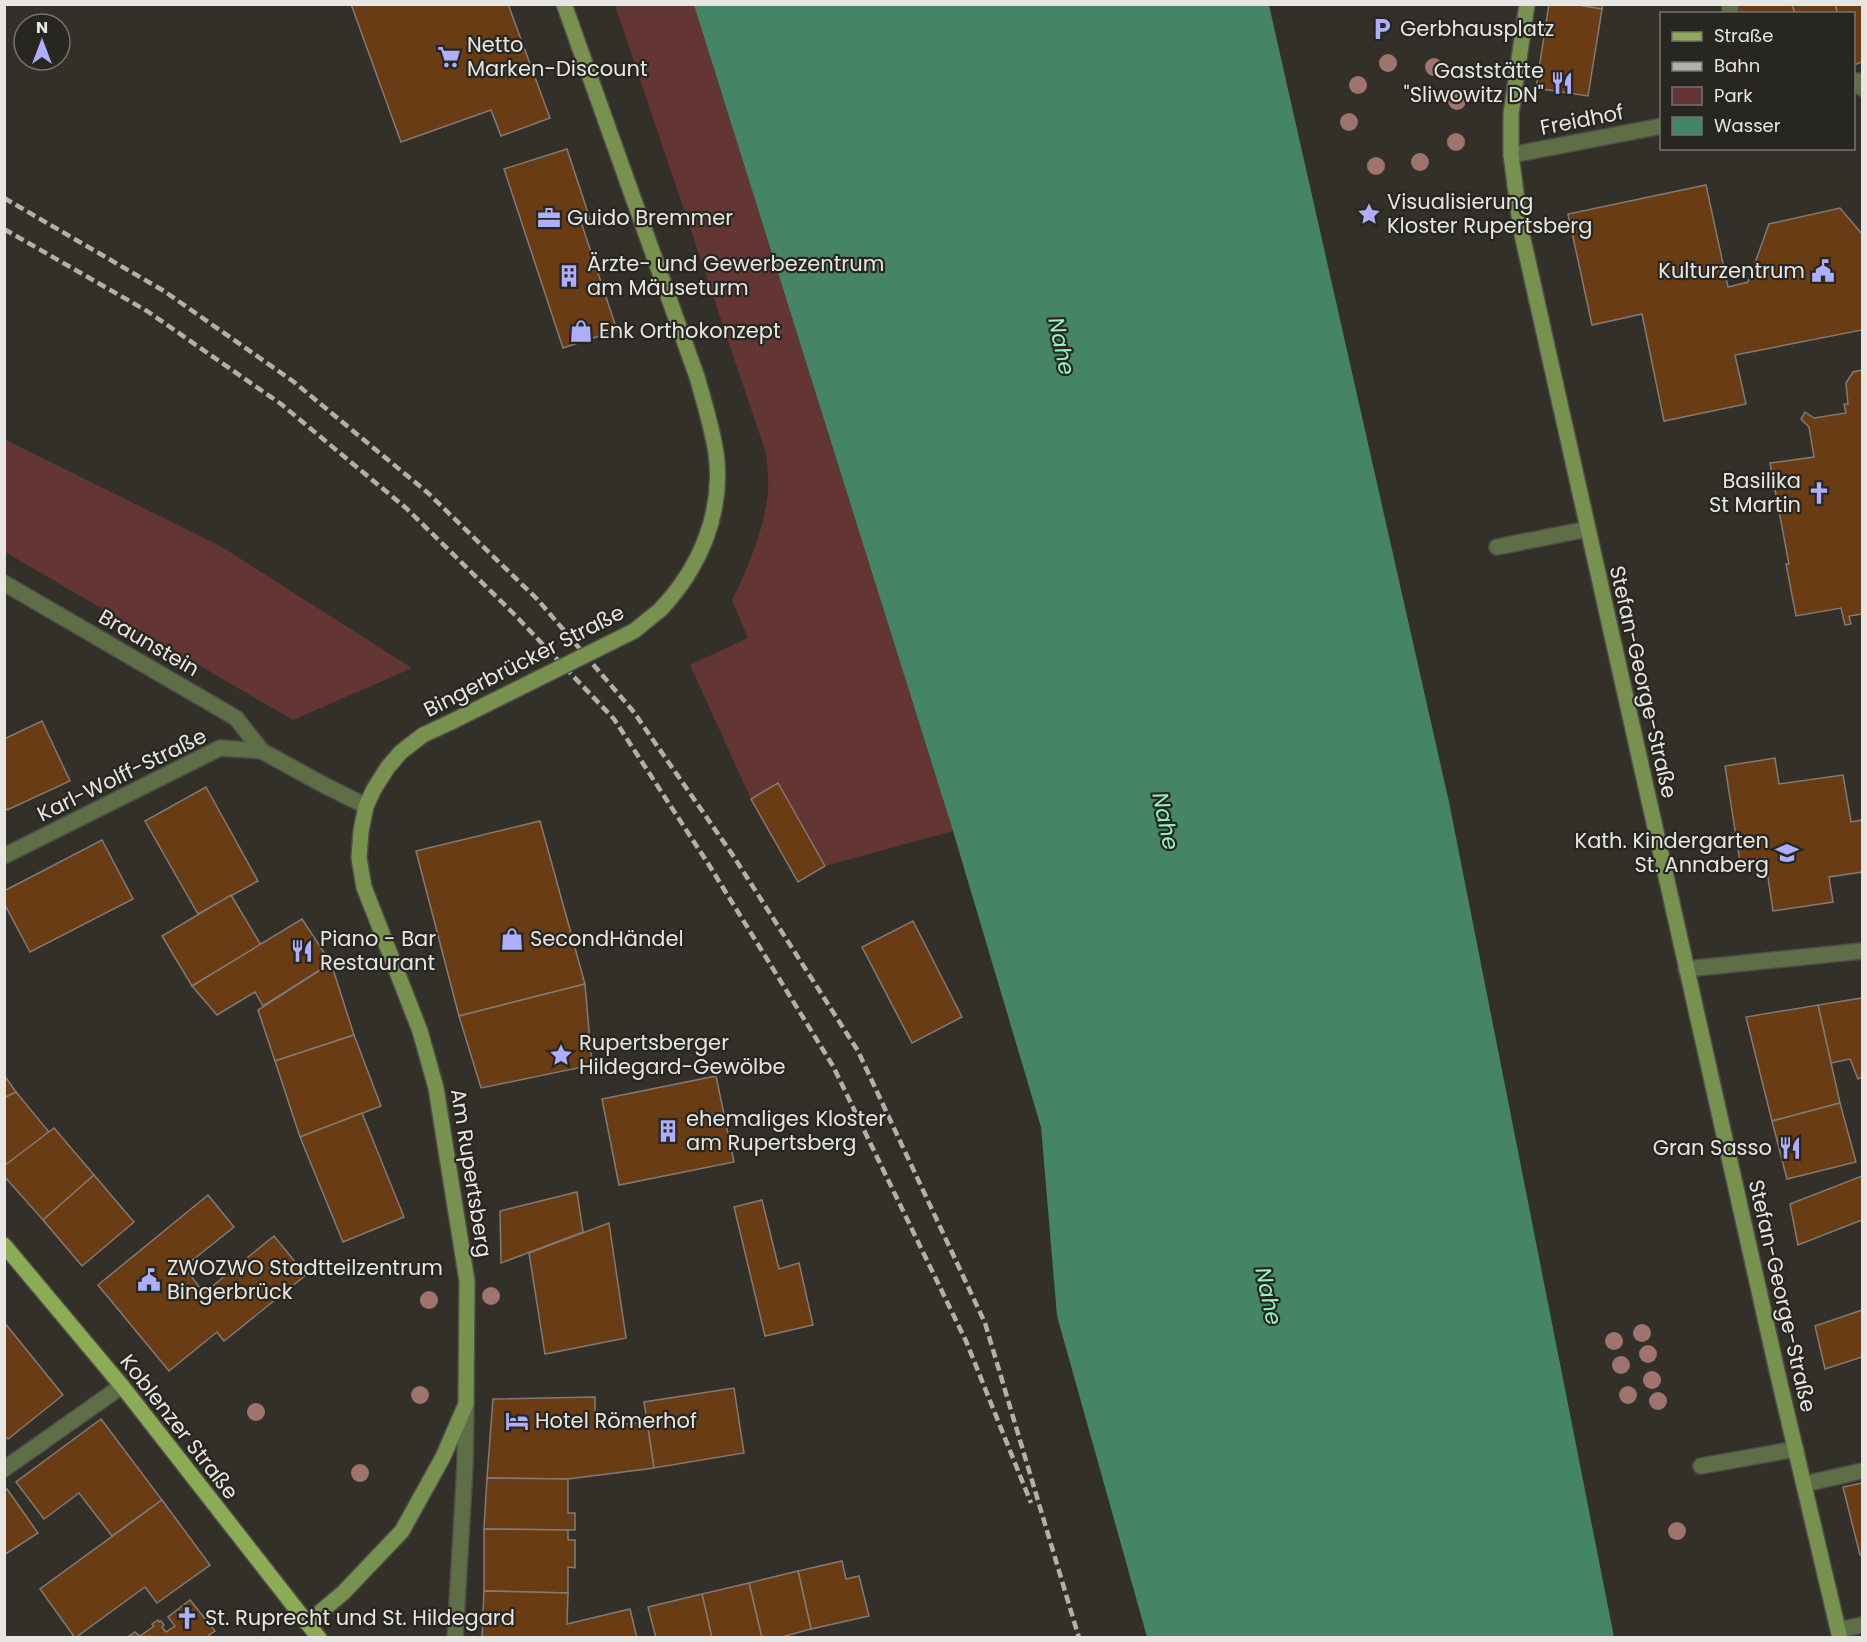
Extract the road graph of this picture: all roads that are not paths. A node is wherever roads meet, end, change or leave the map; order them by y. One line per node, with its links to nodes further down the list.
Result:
1 (564, 4): 9 (main road, Bingerbrücker Straße, bridge)
2 (1527, 4): 4 (main road, Stefan-George-Straße)
3 (1657, 127): 4 (street, Freidhof)
4 (1511, 155): 5 (main road, Stefan-George-Straße)
5 (1588, 529): 6 (street); 12 (main road, Stefan-George-Straße)
6 (1497, 548)
7 (4, 583): 8 (street, Braunstein)
8 (262, 751): 9 (street); 10 (street, Karl-Wolff-Straße)
9 (366, 806): 15 (main road, Am Rupertsberg)
10 (4, 856)
11 (1863, 951): 12 (street)
12 (1686, 969): 16 (main road, Stefan-George-Straße)
13 (4, 1245): 14 (main road, Koblenzer Straße)
14 (122, 1386): 18 (street); 21 (main road, Koblenzer Straße)
15 (466, 1404): 21 (main road, Am Rupertsberg); 25 (street)
16 (1796, 1449): 17 (street); 20 (main road, Stefan-George-Straße)
17 (1701, 1466)
18 (4, 1469)
19 (1863, 1471): 20 (street)
20 (1804, 1484): 23 (main road, Stefan-George-Straße)
21 (307, 1623): 24 (main road, Koblenzer Straße)
22 (1863, 1625): 23 (street)
23 (1840, 1634)
24 (319, 1638)
25 (455, 1638)

